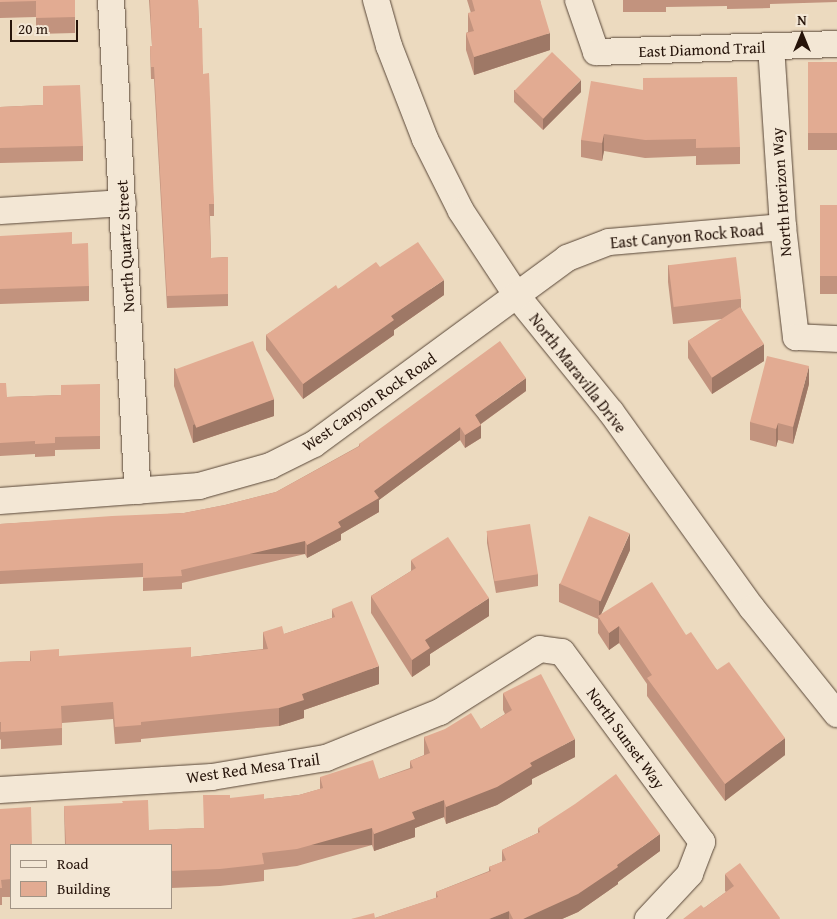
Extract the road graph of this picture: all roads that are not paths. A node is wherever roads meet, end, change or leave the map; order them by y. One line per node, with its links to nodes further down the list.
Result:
1 (111, 0): 6 (street, North Quartz Street)
2 (376, 0): 9 (street, North Maravilla Drive)
3 (578, 0): 5 (street, East Diamond Trail)
4 (837, 44): 5 (street, East Diamond Trail)
5 (771, 46): 8 (street, North Horizon Way)
6 (123, 204): 7 (street); 11 (street, North Quartz Street)
7 (0, 211)
8 (782, 227): 9 (street, East Canyon Rock Road); 10 (street, North Horizon Way)
9 (517, 296): 11 (street, West Canyon Rock Road); 14 (street, North Maravilla Drive)
10 (837, 338)
11 (138, 491): 12 (street, West Canyon Rock Road)
12 (0, 501)
13 (540, 649): 15 (street, West Red Mesa Trail); 16 (street, North Sunset Way)
14 (837, 714)
15 (0, 790)
16 (648, 919)

